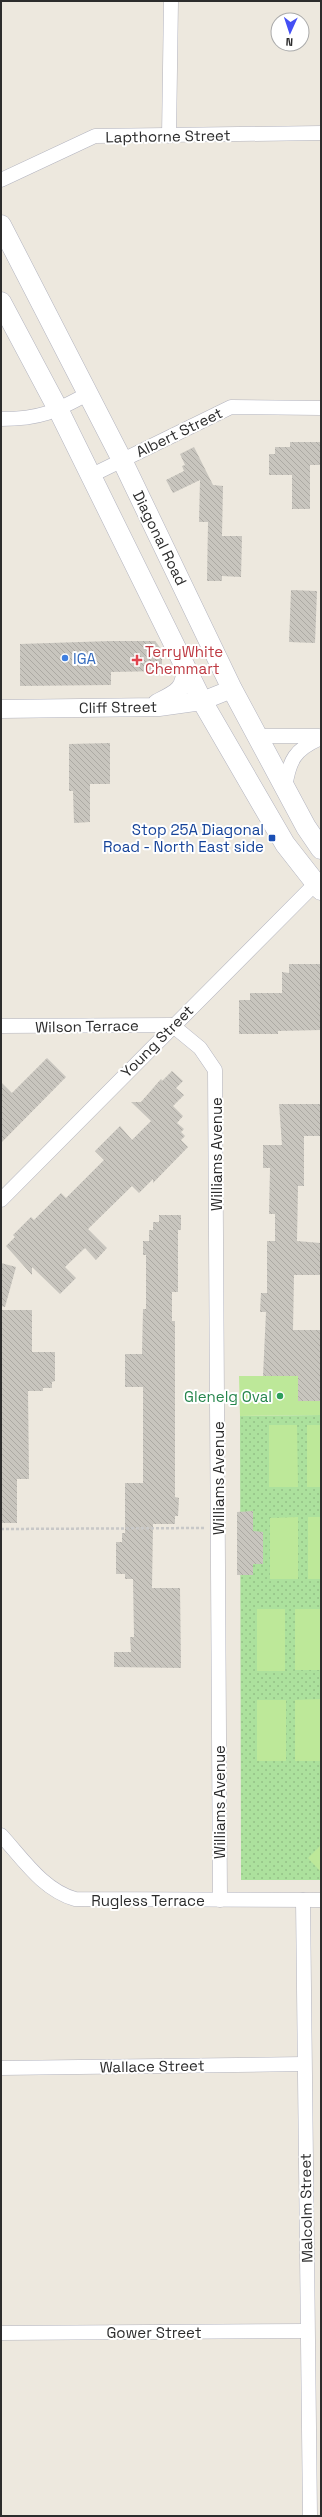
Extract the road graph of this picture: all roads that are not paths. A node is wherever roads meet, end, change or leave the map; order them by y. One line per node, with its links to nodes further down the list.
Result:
1 (171, 1): 3 (street)
2 (321, 133): 3 (street, Lapthorne Street)
3 (169, 136): 4 (street, Lapthorne Street)
4 (1, 180)
5 (1, 225): 7 (main road, Diagonal Road)
6 (1, 302): 9 (main road)
7 (89, 393): 9 (street); 11 (main road, Diagonal Road)
8 (321, 408): 11 (street, Albert Street)
9 (59, 410): 10 (street); 12 (main road)
10 (1, 420)
11 (122, 460): 12 (street, Albert Street); 14 (main road, Diagonal Road)
12 (90, 476): 13 (main road)
13 (186, 668): 15 (main road); 16 (street)
14 (232, 689): 15 (street, Cliff Street); 18 (main road, Diagonal Road)
15 (202, 701): 16 (street, Cliff Street); 22 (main road)
16 (149, 707): 17 (street, Cliff Street)
17 (1, 709)
18 (257, 736): 19 (street); 20 (main road, Diagonal Road)
19 (321, 737): 20 (street)
20 (285, 788): 21 (main road, Diagonal Road)
21 (321, 849)
22 (318, 887): 23 (street, Young Street)
23 (172, 1025): 24 (street, Wilson Terrace); 25 (street, Young Street); 27 (street, Williams Avenue)
24 (1, 1026)
25 (1, 1200)
26 (1, 1835): 27 (street, Rugless Terrace)
27 (220, 1900): 28 (street, Rugless Terrace)
28 (303, 1900): 29 (street, Rugless Terrace); 30 (street, Malcolm Street)
29 (321, 1900)
30 (304, 2064): 31 (street, Wallace Street); 32 (street, Malcolm Street)
31 (1, 2068)
32 (307, 2331): 33 (street, Gower Street); 34 (street, Malcolm Street)
33 (1, 2333)
34 (310, 2516)

